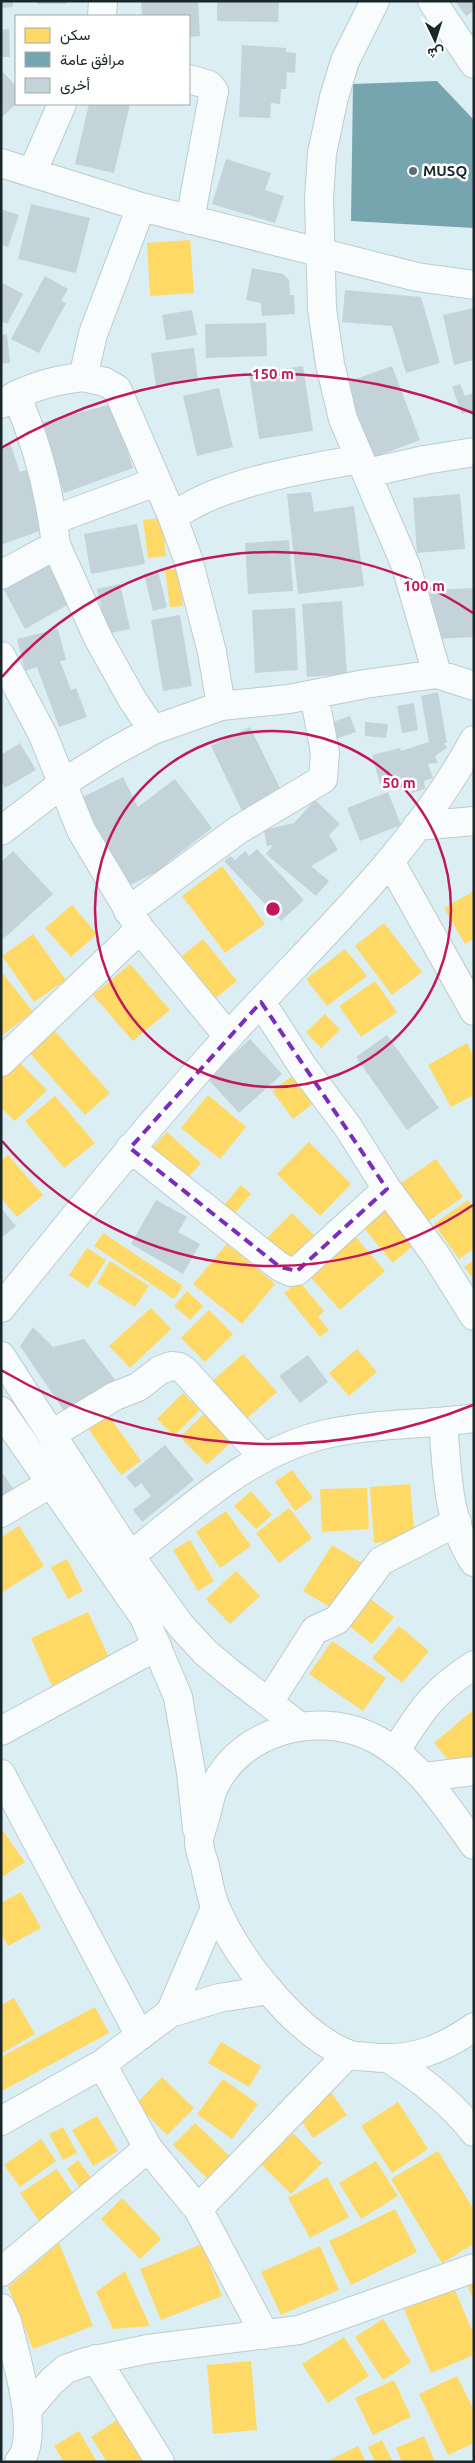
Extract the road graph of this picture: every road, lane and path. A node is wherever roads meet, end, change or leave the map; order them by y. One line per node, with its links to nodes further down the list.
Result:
1 (103, 1): 4 (street)
2 (375, 1): 13 (street)
3 (432, 1): 5 (street)
4 (102, 15)
5 (466, 35): 6 (street)
6 (474, 64)
7 (190, 79): 12 (street)
8 (62, 105): 10 (street)
9 (1, 163): 10 (street)
10 (32, 173): 11 (street)
11 (141, 208): 12 (street); 15 (street)
12 (190, 220): 13 (street)
13 (319, 253): 14 (street); 18 (street)
14 (474, 285)
15 (82, 377): 16 (street); 19 (street)
16 (9, 399): 21 (street)
17 (474, 452): 18 (street)
18 (363, 466): 20 (street); 24 (street)
19 (156, 482): 20 (street); 21 (street)
20 (172, 516): 27 (street)
21 (54, 532): 22 (street); 28 (street)
22 (1, 575)
23 (1, 656): 30 (street)
24 (436, 674): 25 (street); 26 (street)
25 (474, 686)
26 (314, 694): 27 (street); 35 (street)
27 (221, 706): 28 (street)
28 (153, 730): 30 (street)
29 (474, 740): 32 (street)
30 (63, 783): 33 (street); 35 (street)
31 (474, 821): 32 (street)
32 (417, 826): 34 (street)
33 (1, 831)
34 (390, 861): 36 (street); 37 (street)
35 (134, 920): 38 (street); 39 (street)
36 (261, 1002): 38 (street); 41 (street)
37 (474, 1011)
38 (228, 1036): 40 (street)
39 (1, 1062)
40 (130, 1148): 41 (street); 42 (street)
41 (387, 1189): 43 (street)
42 (1, 1308)
43 (474, 1316)
44 (1, 1356): 48 (street)
45 (1, 1411): 50 (street)
46 (474, 1418): 47 (street)
47 (443, 1422): 49 (street); 52 (street)
48 (52, 1434): 49 (street); 53 (street)
49 (263, 1457): 53 (street)
50 (51, 1483): 51 (street); 55 (street)
51 (1, 1514)
52 (457, 1522): 54 (street); 57 (street)
53 (130, 1556): 57 (street)
54 (474, 1562)
55 (157, 1646): 59 (street); 64 (street)
56 (474, 1665): 60 (street)
57 (268, 1702): 58 (street)
58 (299, 1726): 60 (street); 64 (street)
59 (1, 1730)
60 (395, 1752): 63 (street)
61 (474, 1772): 63 (street)
62 (1, 1774): 70 (street)
63 (424, 1777): 65 (street)
64 (199, 1842): 66 (street)
65 (474, 1845)
66 (216, 1908): 67 (street); 68 (street)
67 (269, 1990): 68 (street); 71 (street)
68 (170, 2012): 70 (street)
69 (474, 2026): 72 (street)
70 (140, 2036): 73 (street)
71 (348, 2054): 72 (street); 77 (street)
72 (391, 2060): 75 (street)
73 (102, 2064): 74 (street); 76 (street)
74 (1, 2121)
75 (474, 2132)
76 (148, 2148): 77 (street); 79 (street)
77 (198, 2209): 81 (street)
78 (474, 2268): 81 (street)
79 (1, 2272)
80 (3, 2318): 83 (street)
81 (265, 2335): 82 (street)
82 (96, 2359): 83 (street); 85 (street)
83 (28, 2409): 84 (street)
84 (19, 2462)
85 (160, 2462)

